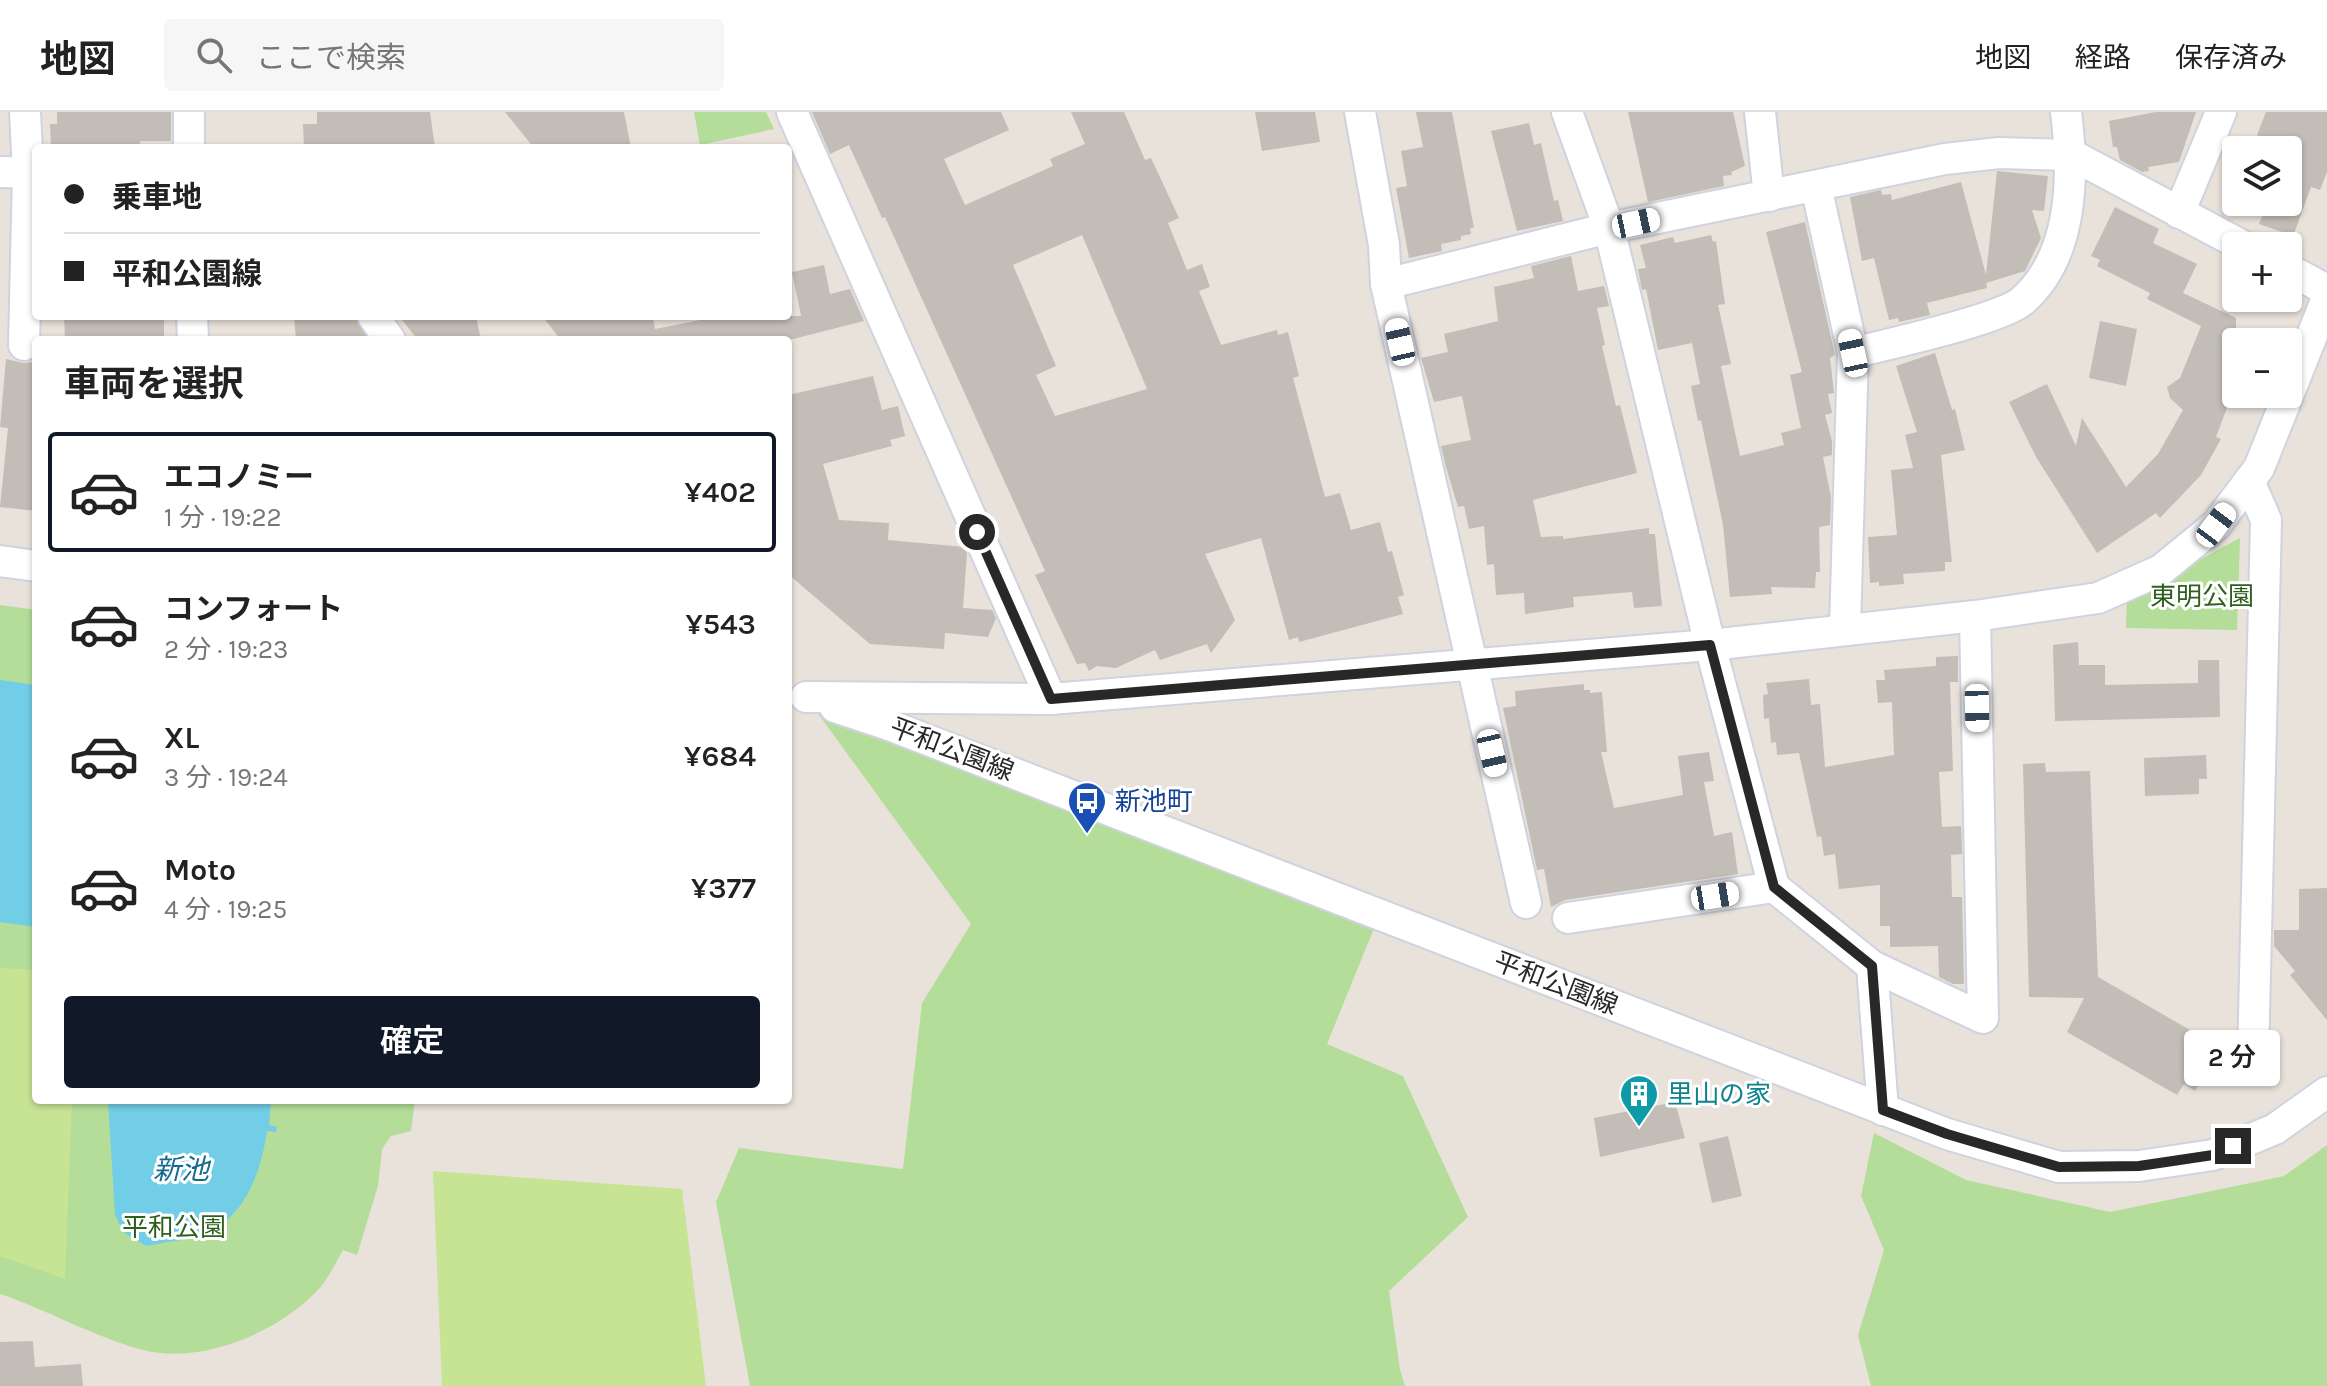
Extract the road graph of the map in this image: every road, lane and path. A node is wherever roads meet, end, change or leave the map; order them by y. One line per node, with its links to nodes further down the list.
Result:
1 (25, 112): 11 (street)
2 (189, 112): 9 (street)
3 (792, 112): 31 (street)
4 (1360, 112): 18 (street)
5 (1567, 112): 15 (street)
6 (1760, 112): 13 (street)
7 (2066, 112): 10 (street)
8 (2221, 112): 14 (street)
9 (189, 144)
10 (2072, 155): 12 (street); 14 (street); 22 (street)
11 (21, 173): 21 (street)
12 (1816, 186): 13 (street); 22 (street)
13 (1769, 196): 15 (street)
14 (2179, 213): 16 (street)
15 (1609, 228): 18 (street); 28 (street)
16 (2222, 235)
17 (2302, 277): 19 (street)
18 (1386, 284): 29 (street)
19 (2327, 290)
20 (2327, 298): 23 (street)
21 (20, 346)
22 (1853, 353): 27 (street)
23 (2249, 481): 26 (street); 36 (street)
24 (0, 561): 25 (street)
25 (32, 565)
26 (1975, 616): 27 (street); 35 (street)
27 (1845, 628): 28 (street)
28 (1710, 645): 29 (street); 32 (street)
29 (1472, 663): 31 (street); 33 (street)
30 (797, 695): 31 (street); 38 (street, 平和公園線)
31 (1051, 699)
32 (1774, 887): 34 (street); 35 (street)
33 (1526, 903)
34 (1568, 918)
35 (1872, 966): 38 (street)
36 (2253, 1057)
37 (2327, 1092): 38 (street, 平和公園線)
38 (1883, 1110)

